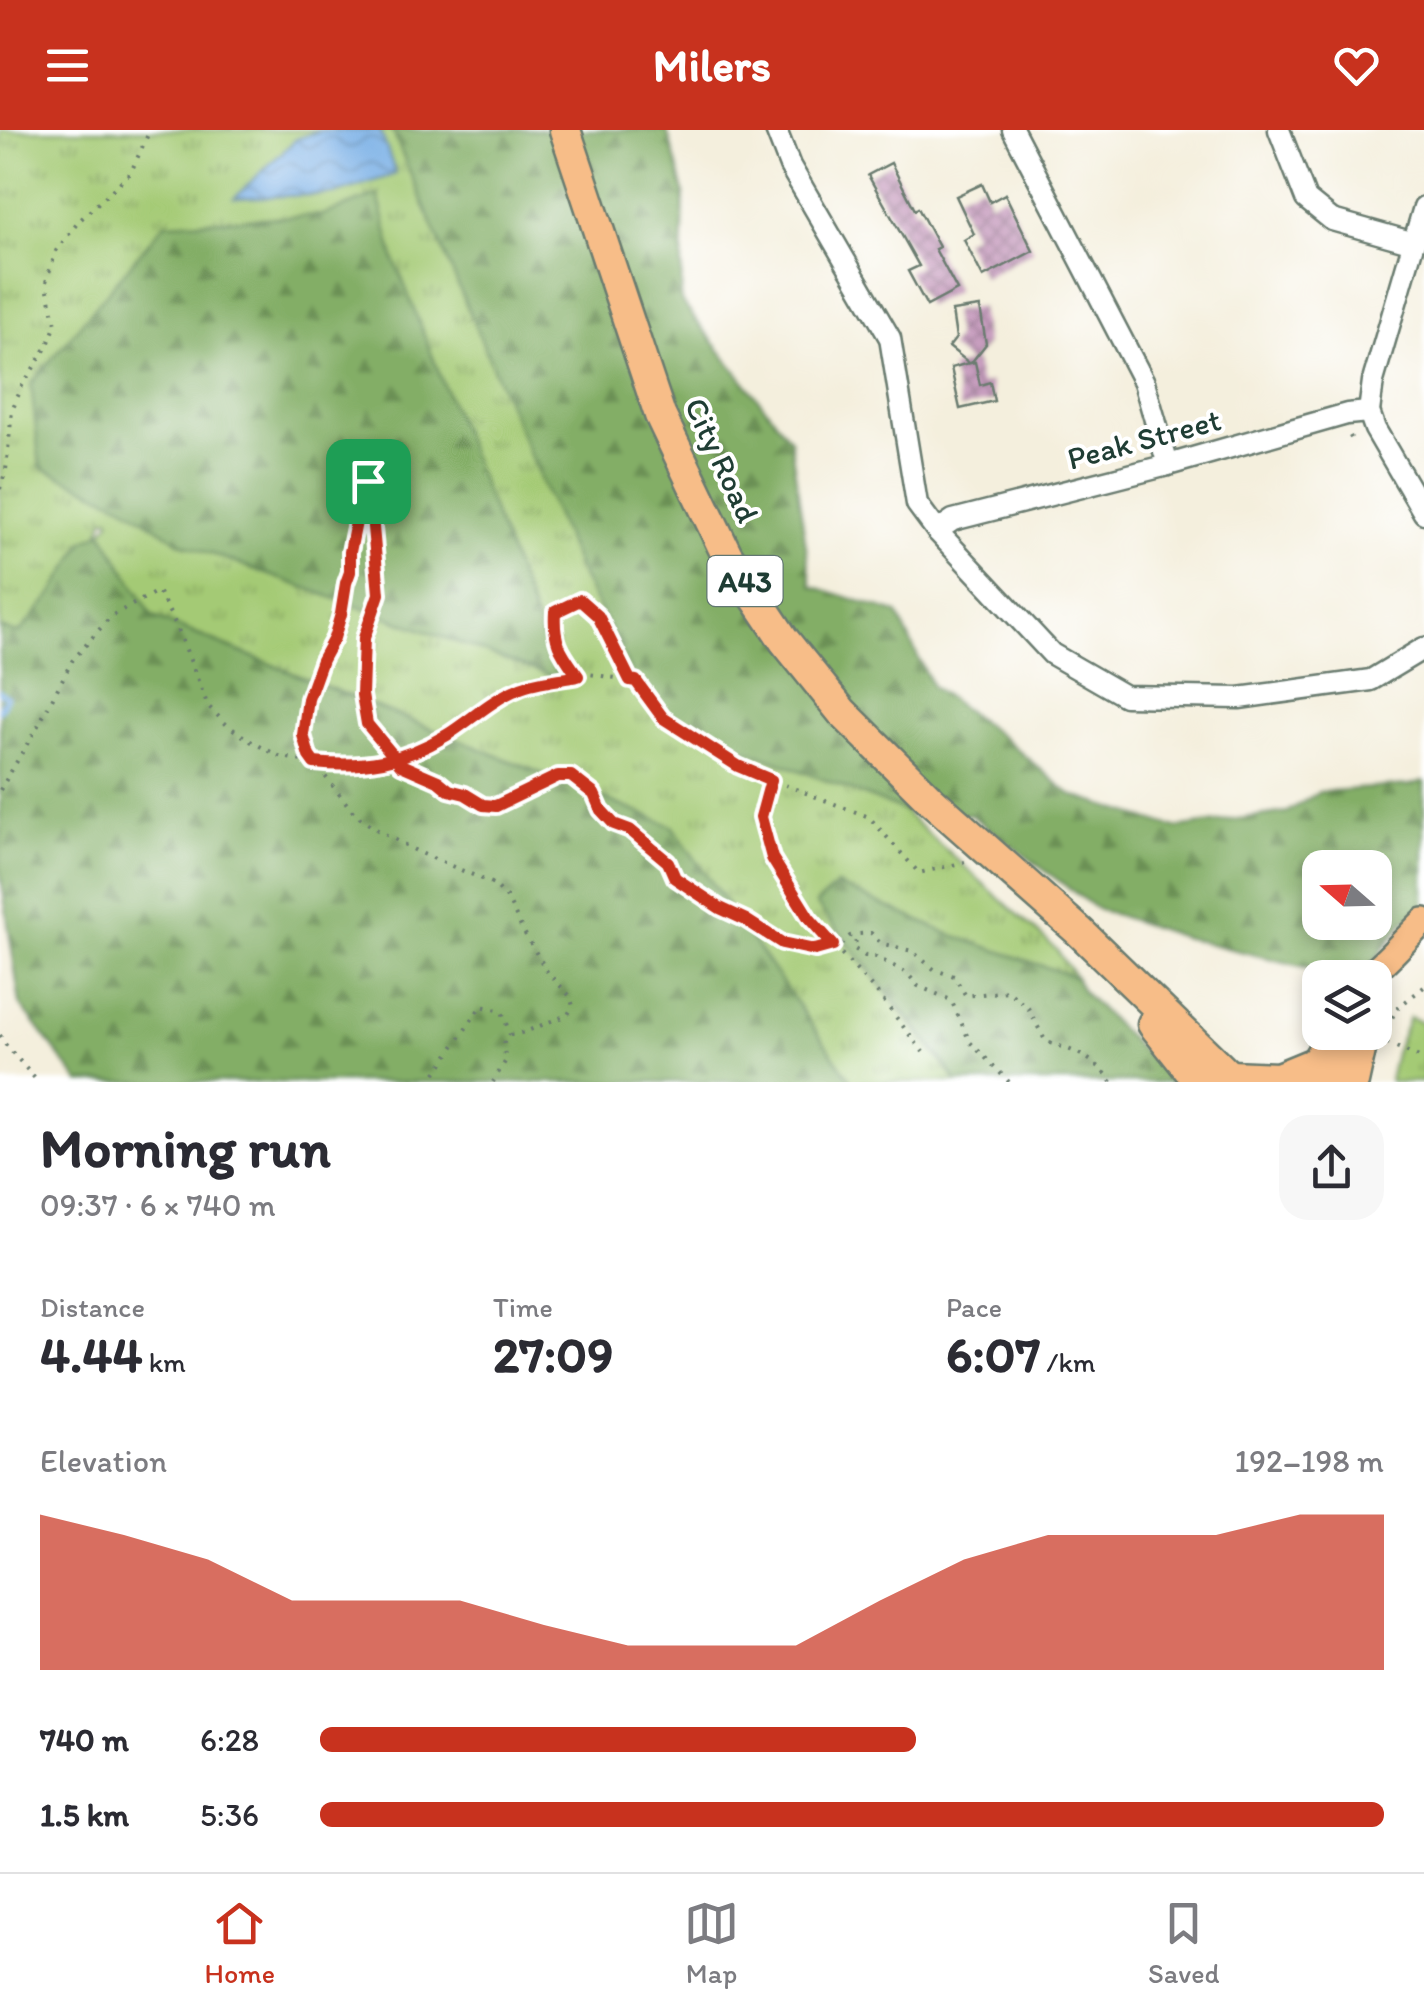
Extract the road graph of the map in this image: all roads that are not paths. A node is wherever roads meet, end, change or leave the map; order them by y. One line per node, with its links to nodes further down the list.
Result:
1 (565, 130): 13 (highway, City Road / A43)
2 (776, 130): 10 (street)
3 (1012, 130): 8 (street)
4 (1279, 130): 6 (street)
5 (1424, 207): 6 (street)
6 (1414, 242): 7 (street)
7 (1369, 412): 8 (street, Peak Street); 9 (street)
8 (1168, 465): 10 (street, Peak Street)
9 (1424, 513)
10 (938, 531): 11 (street)
11 (1424, 648)
12 (1424, 921): 14 (main road)
13 (1080, 932): 19 (highway, City Road / A43); 20 (highway, City Road / A43)
14 (1385, 960)
15 (1324, 1050): 18 (main road)
16 (1338, 1050): 18 (main road)
17 (1367, 1050): 21 (highway)
18 (1314, 1076): 19 (highway)
19 (1232, 1079)
20 (1199, 1082)
21 (1353, 1082)

